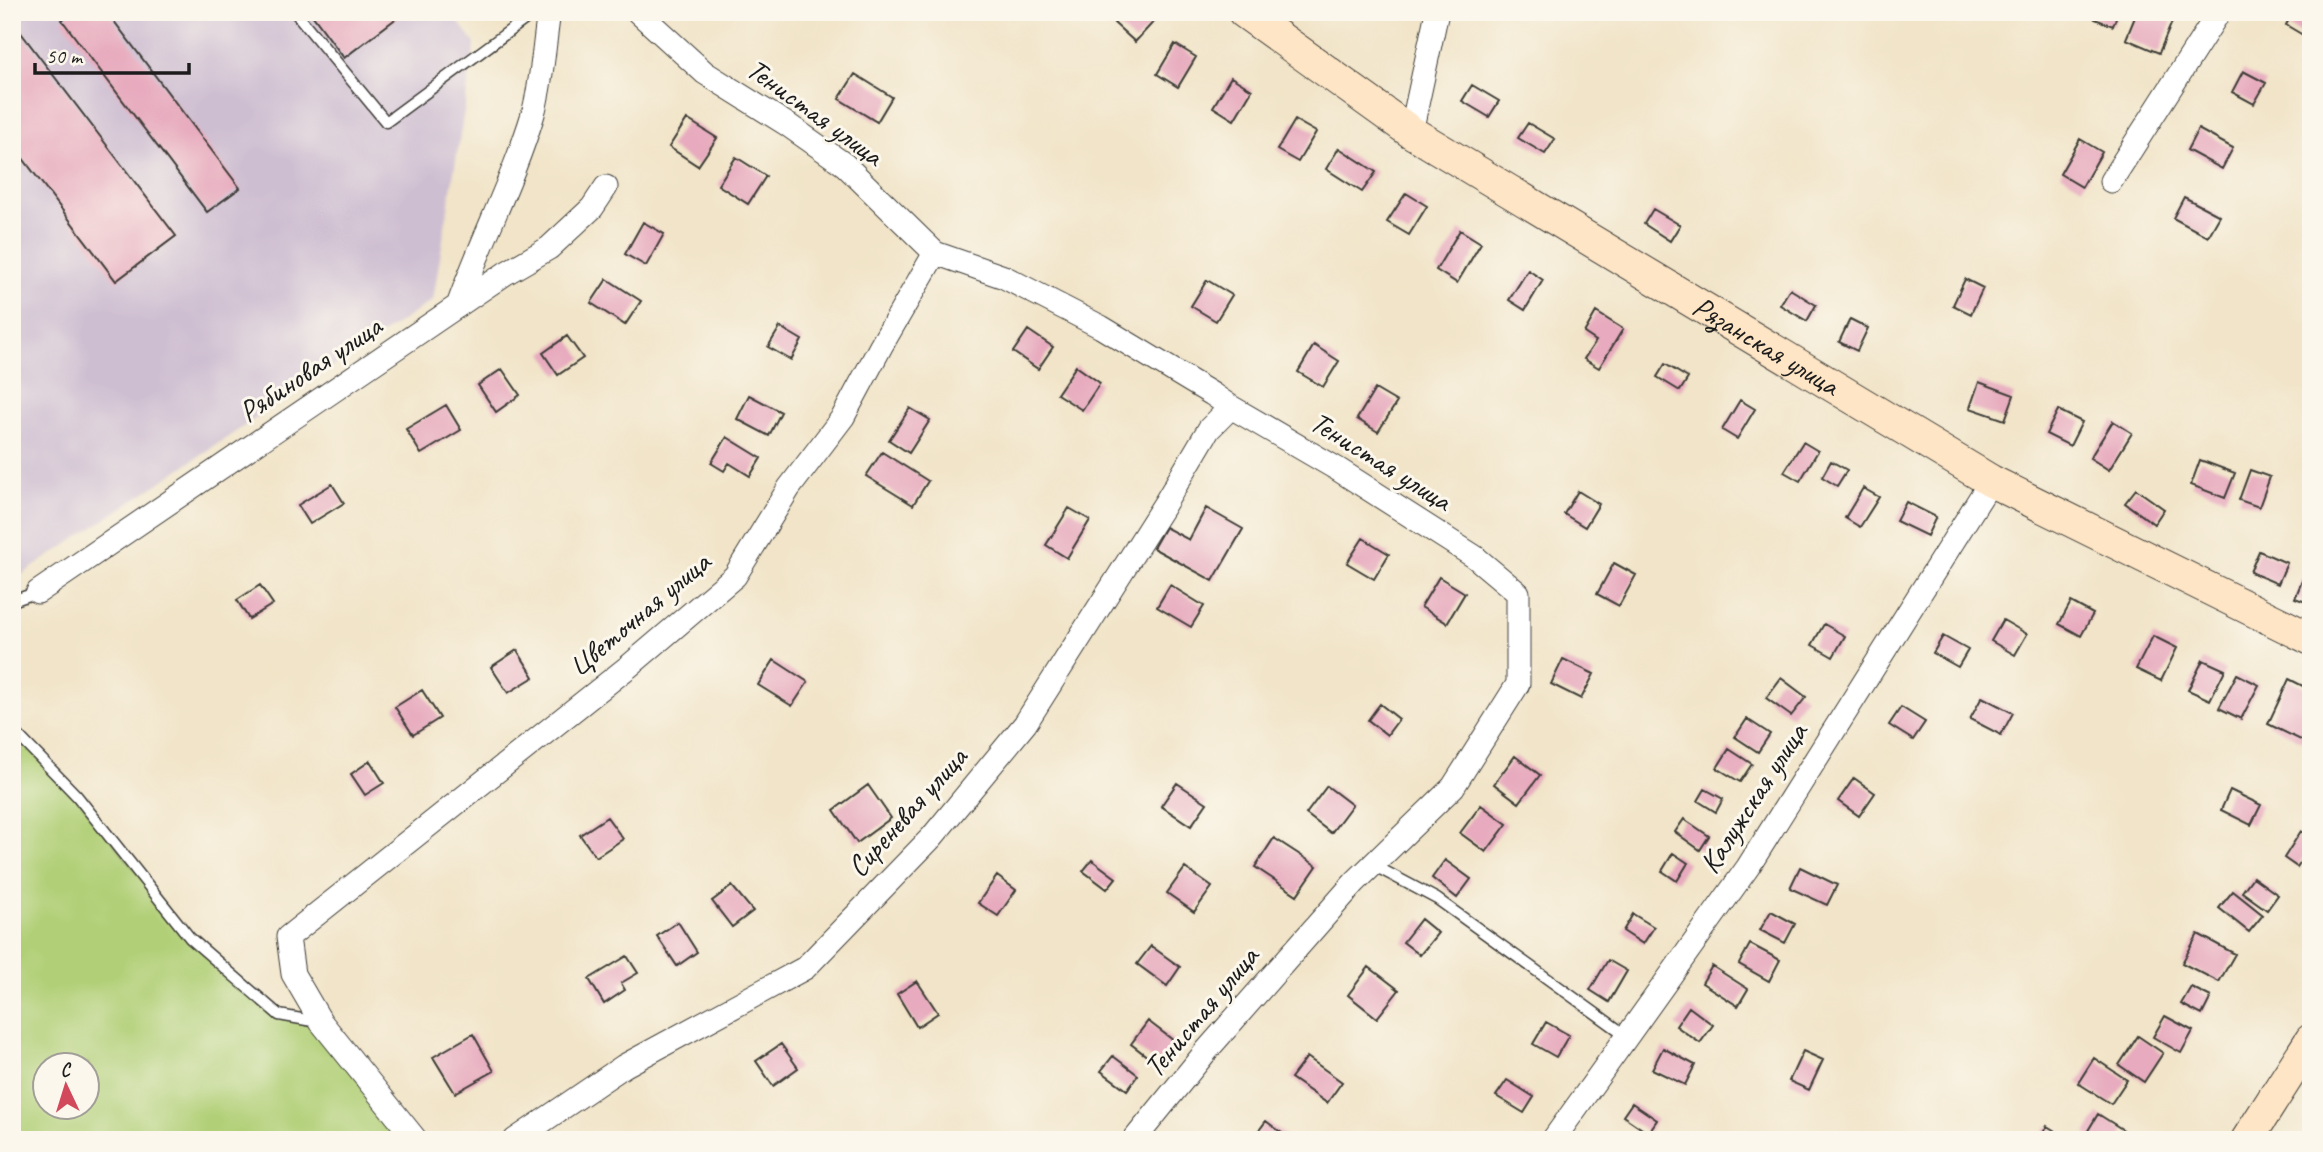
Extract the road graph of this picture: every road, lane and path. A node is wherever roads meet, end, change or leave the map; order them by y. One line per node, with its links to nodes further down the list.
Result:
1 (295, 12): 2 (lane)
2 (535, 12)
3 (549, 12): 12 (street)
4 (638, 12): 11 (street, Тенистая улица)
5 (1244, 12): 8 (main road, Рязанская улица)
6 (1437, 12): 8 (street)
7 (2219, 12): 9 (street)
8 (1411, 132): 14 (main road, Рязанская улица)
9 (2111, 181)
10 (606, 187): 12 (street, Рябиновая улица)
11 (934, 253): 13 (street, Тенистая улица); 20 (street, Цветочная улица)
12 (458, 306): 15 (street, Рябиновая улица)
13 (1231, 407): 19 (street, Тенистая улица); 24 (street, Сиреневая улица)
14 (1991, 481): 17 (main road, Рязанская улица); 21 (street, Калужская улица)
15 (38, 592): 16 (lane)
16 (12, 601)
17 (2311, 639)
18 (12, 729): 20 (lane)
19 (1373, 864): 21 (lane); 25 (street, Тенистая улица)
20 (321, 1022): 23 (street)
21 (1627, 1036): 26 (street, Калужская улица)
22 (2311, 1040): 27 (main road)
23 (416, 1140)
24 (515, 1140)
25 (1135, 1140)
26 (1553, 1140)
27 (2247, 1140)

